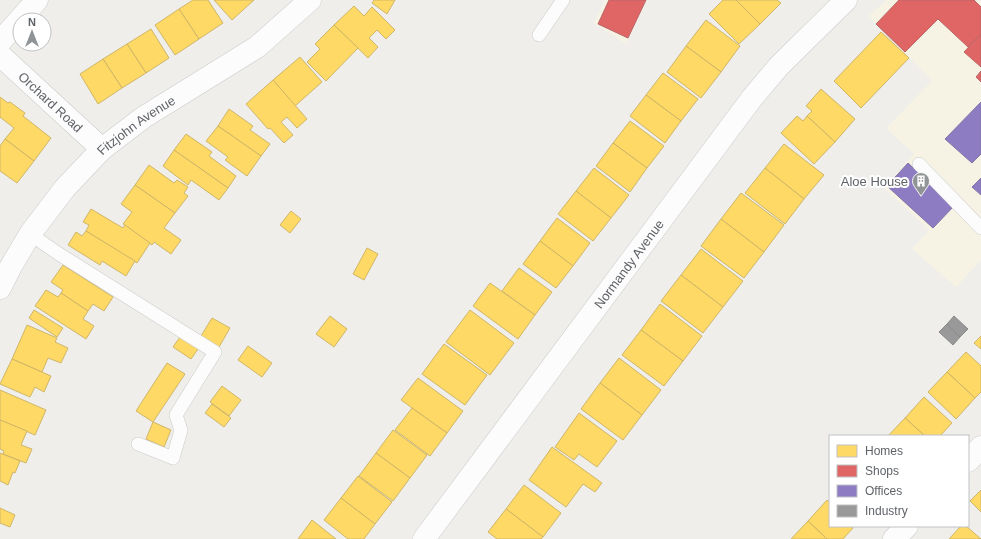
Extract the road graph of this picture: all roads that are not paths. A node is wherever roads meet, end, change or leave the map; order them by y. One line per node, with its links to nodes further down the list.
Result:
1 (37, 0): 6 (street)
2 (310, 0): 8 (street, Fitzjohn Avenue)
3 (563, 0): 5 (lane)
4 (846, 0): 17 (street, Normandy Avenue)
5 (540, 35)
6 (0, 42)
7 (0, 55): 8 (street, Orchard Road)
8 (102, 149): 11 (street, Fitzjohn Avenue)
9 (919, 164): 10 (lane)
10 (981, 228)
11 (30, 234): 12 (street, Fitzjohn Avenue); 13 (lane)
12 (0, 288)
13 (138, 444)
14 (981, 447): 15 (street)
15 (969, 460)
16 (906, 527): 18 (street)
17 (424, 539)
18 (894, 539)

